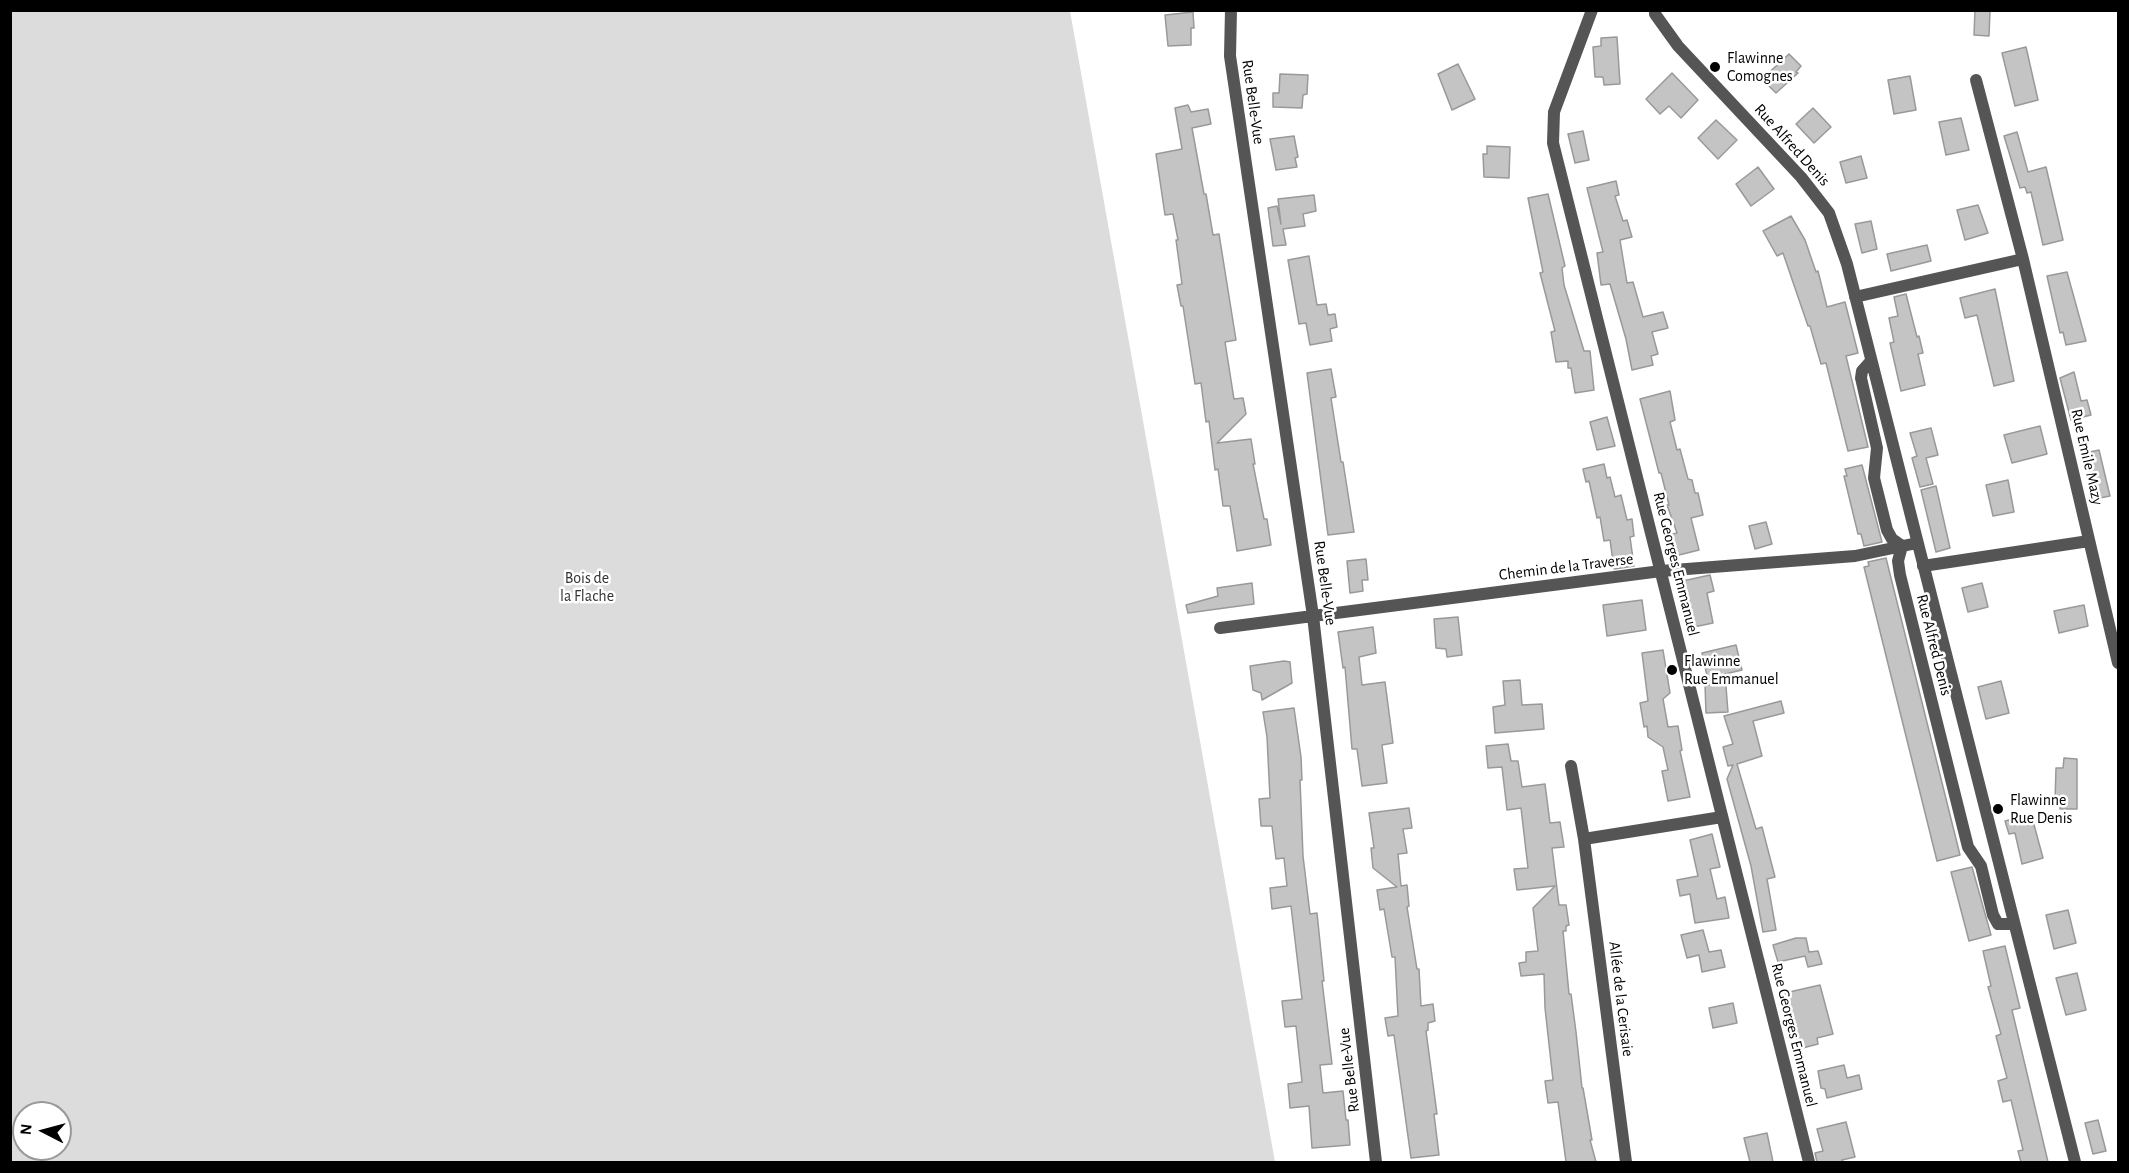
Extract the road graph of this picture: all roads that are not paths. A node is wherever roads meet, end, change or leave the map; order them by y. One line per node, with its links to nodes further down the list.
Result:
1 (1231, 10): 13 (street, Rue Belle-Vue)
2 (1592, 10): 12 (street, Rue Georges Emmanuel)
3 (1654, 10): 6 (street, Rue Alfred Denis)
4 (1976, 80): 5 (street, Rue Emile Mazy)
5 (2023, 259): 6 (street); 8 (street, Rue Emile Mazy)
6 (1855, 297): 7 (street, Rue Alfred Denis)
7 (1871, 361): 9 (street, Rue Alfred Denis); 10 (street)
8 (2090, 541): 11 (street); 15 (street, Rue Emile Mazy)
9 (1917, 543): 10 (street, Chemin de la Traverse); 11 (street, Rue Alfred Denis)
10 (1902, 546): 12 (street, Chemin de la Traverse); 19 (street, Rue Alfred Denis)
11 (1923, 566): 19 (street, Rue Alfred Denis)
12 (1661, 571): 13 (street, Chemin de la Traverse); 17 (street, Rue Georges Emmanuel)
13 (1313, 616): 14 (street, Chemin de la Traverse); 20 (street, Rue Belle-Vue)
14 (1220, 628)
15 (2118, 663)
16 (1571, 766): 18 (street, Allée de la Cerisaie)
17 (1722, 817): 18 (street); 22 (street, Rue Georges Emmanuel)
18 (1584, 839): 21 (street, Allée de la Cerisaie)
19 (2014, 924): 23 (street, Rue Alfred Denis)
20 (1376, 1162)
21 (1626, 1162)
22 (1809, 1162)
23 (2075, 1162)

